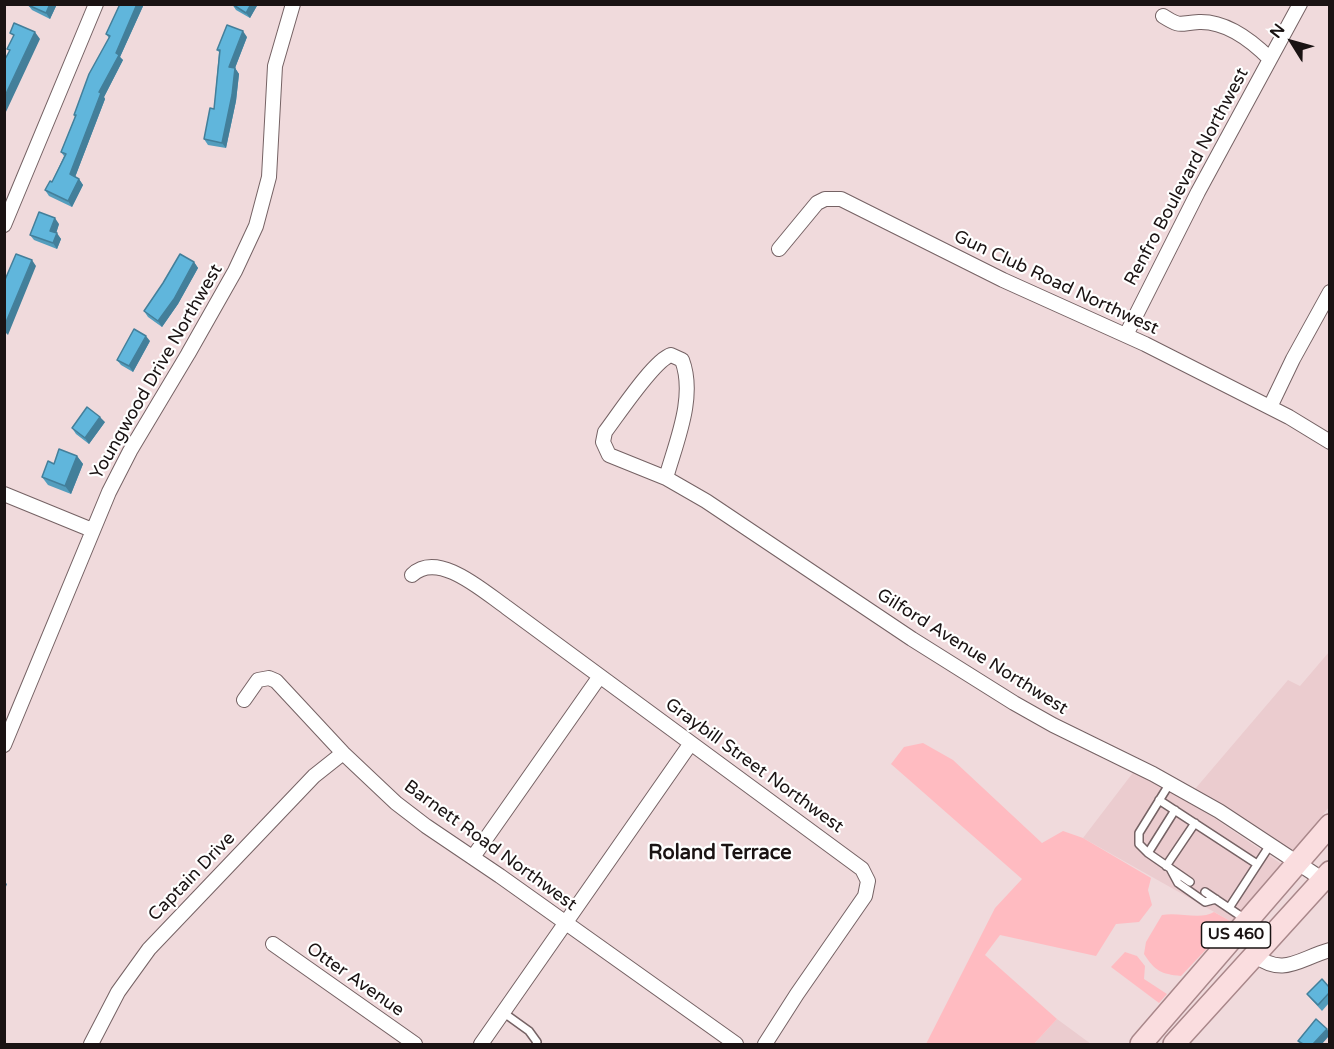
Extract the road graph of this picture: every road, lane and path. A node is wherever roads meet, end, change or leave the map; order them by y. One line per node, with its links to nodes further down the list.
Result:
1 (96, 4): 6 (street)
2 (293, 4): 14 (street, Youngwood Drive Northwest)
3 (1300, 4): 5 (street, Renfro Boulevard Northwest)
4 (1163, 16): 5 (street)
5 (1270, 59): 9 (street, Renfro Boulevard Northwest)
6 (4, 225)
7 (779, 249): 9 (street, Gun Club Road Northwest)
8 (1329, 292): 10 (street)
9 (1126, 335): 10 (street, Gun Club Road Northwest)
10 (1270, 407): 11 (street, Gun Club Road Northwest)
11 (1329, 442)
12 (666, 478): 12 (street, Gilford Avenue Northwest); 21 (street, Gilford Avenue Northwest)
13 (4, 494): 14 (street)
14 (92, 530): 19 (street, Youngwood Drive Northwest)
15 (412, 575): 16 (street, Graybill Street Northwest)
16 (600, 676): 18 (street, Graybill Street Northwest); 28 (street)
17 (244, 700): 20 (street, Barnett Road Northwest)
18 (691, 743): 38 (street); 48 (street, Graybill Street Northwest)
19 (4, 745)
20 (343, 753): 28 (street, Barnett Road Northwest); 43 (street, Captain Drive)
21 (1170, 783): 22 (lane); 26 (street, Gilford Avenue Northwest)
22 (1159, 800): 23 (lane); 27 (lane)
23 (1175, 810): 24 (lane); 27 (lane)
24 (1195, 823): 30 (lane); 31 (lane)
25 (1329, 825): 29 (main road, US 460)
26 (1270, 845): 29 (street, Gilford Avenue Northwest); 30 (lane)
27 (1148, 853): 31 (lane)
28 (473, 857): 38 (street, Barnett Road Northwest)
29 (1298, 863): 32 (street, Gilford Avenue Northwest); 37 (main road, US 460)
30 (1257, 864): 36 (lane)
31 (1168, 867): 33 (lane); 35 (lane)
32 (1326, 875): 41 (main road, US 460)
33 (1190, 882)
34 (1205, 892): 35 (lane)
35 (1216, 899): 36 (lane)
36 (1229, 908): 37 (lane)
37 (1249, 921): 49 (main road, US 460)
38 (566, 924): 42 (street); 47 (street, Barnett Road Northwest)
39 (273, 944): 44 (street, Otter Avenue)
40 (1329, 951): 41 (street)
41 (1254, 954): 50 (main road, US 460)
42 (504, 1012): 45 (street); 46 (lane)
43 (91, 1044)
44 (415, 1044)
45 (481, 1044)
46 (536, 1044)
47 (736, 1044)
48 (765, 1044)
49 (1141, 1044)
50 (1174, 1044)

